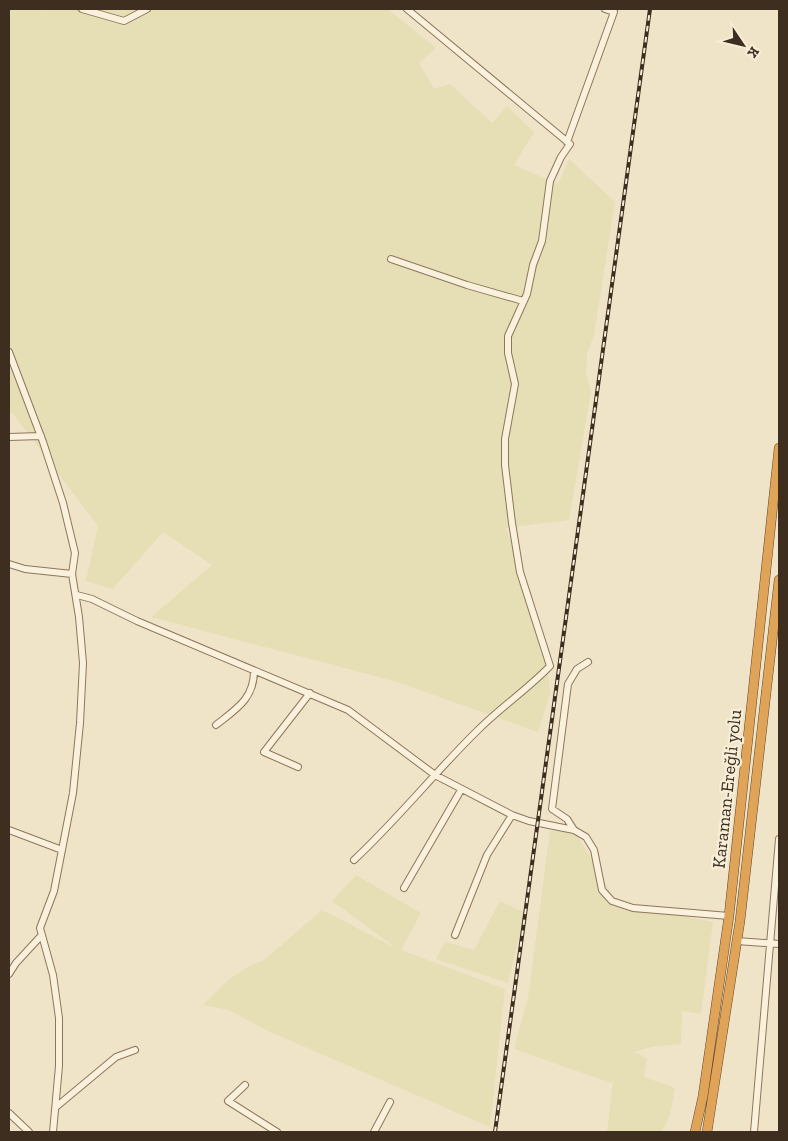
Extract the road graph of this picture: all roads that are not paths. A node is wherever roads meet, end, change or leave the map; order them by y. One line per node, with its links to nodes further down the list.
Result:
1 (82, 9): 2 (street)
2 (147, 9)
3 (407, 9): 5 (street)
4 (605, 9): 5 (street)
5 (569, 143): 7 (street)
6 (391, 259): 7 (street)
7 (523, 301): 21 (street)
8 (9, 352): 9 (street)
9 (41, 436): 10 (street); 13 (street)
10 (9, 437)
11 (779, 448): 30 (highway, Karaman-Ereğli yolu)
12 (9, 564): 13 (street)
13 (72, 574): 15 (street)
14 (779, 580): 33 (highway, Karaman-Ereğli yolu)
15 (77, 595): 17 (street); 27 (street)
16 (588, 662): 25 (street)
17 (254, 671): 18 (street); 19 (street)
18 (310, 693): 20 (street); 21 (street)
19 (216, 725)
20 (298, 767)
21 (435, 774): 22 (street); 28 (street)
22 (461, 790): 23 (street); 29 (street)
23 (512, 815): 25 (street); 31 (street)
24 (9, 830): 27 (street)
25 (574, 830): 30 (street)
26 (779, 838): 34 (street)
27 (62, 850): 32 (street)
28 (354, 860)
29 (404, 888)
30 (729, 916): 48 (highway, Karaman-Ereğli yolu)
31 (456, 935)
32 (40, 936): 36 (street); 41 (street)
33 (737, 941): 34 (street); 49 (highway, Karaman-Ereğli yolu)
34 (769, 943): 35 (street); 50 (street)
35 (779, 944)
36 (12, 962): 37 (street)
37 (9, 974)
38 (135, 1050): 41 (street)
39 (245, 1085): 46 (street)
40 (390, 1102): 47 (street)
41 (56, 1107): 43 (street)
42 (9, 1113): 44 (street)
43 (53, 1129): 45 (street)
44 (29, 1132)
45 (47, 1132)
46 (277, 1132)
47 (374, 1132)
48 (695, 1132)
49 (707, 1132)
50 (754, 1132)

